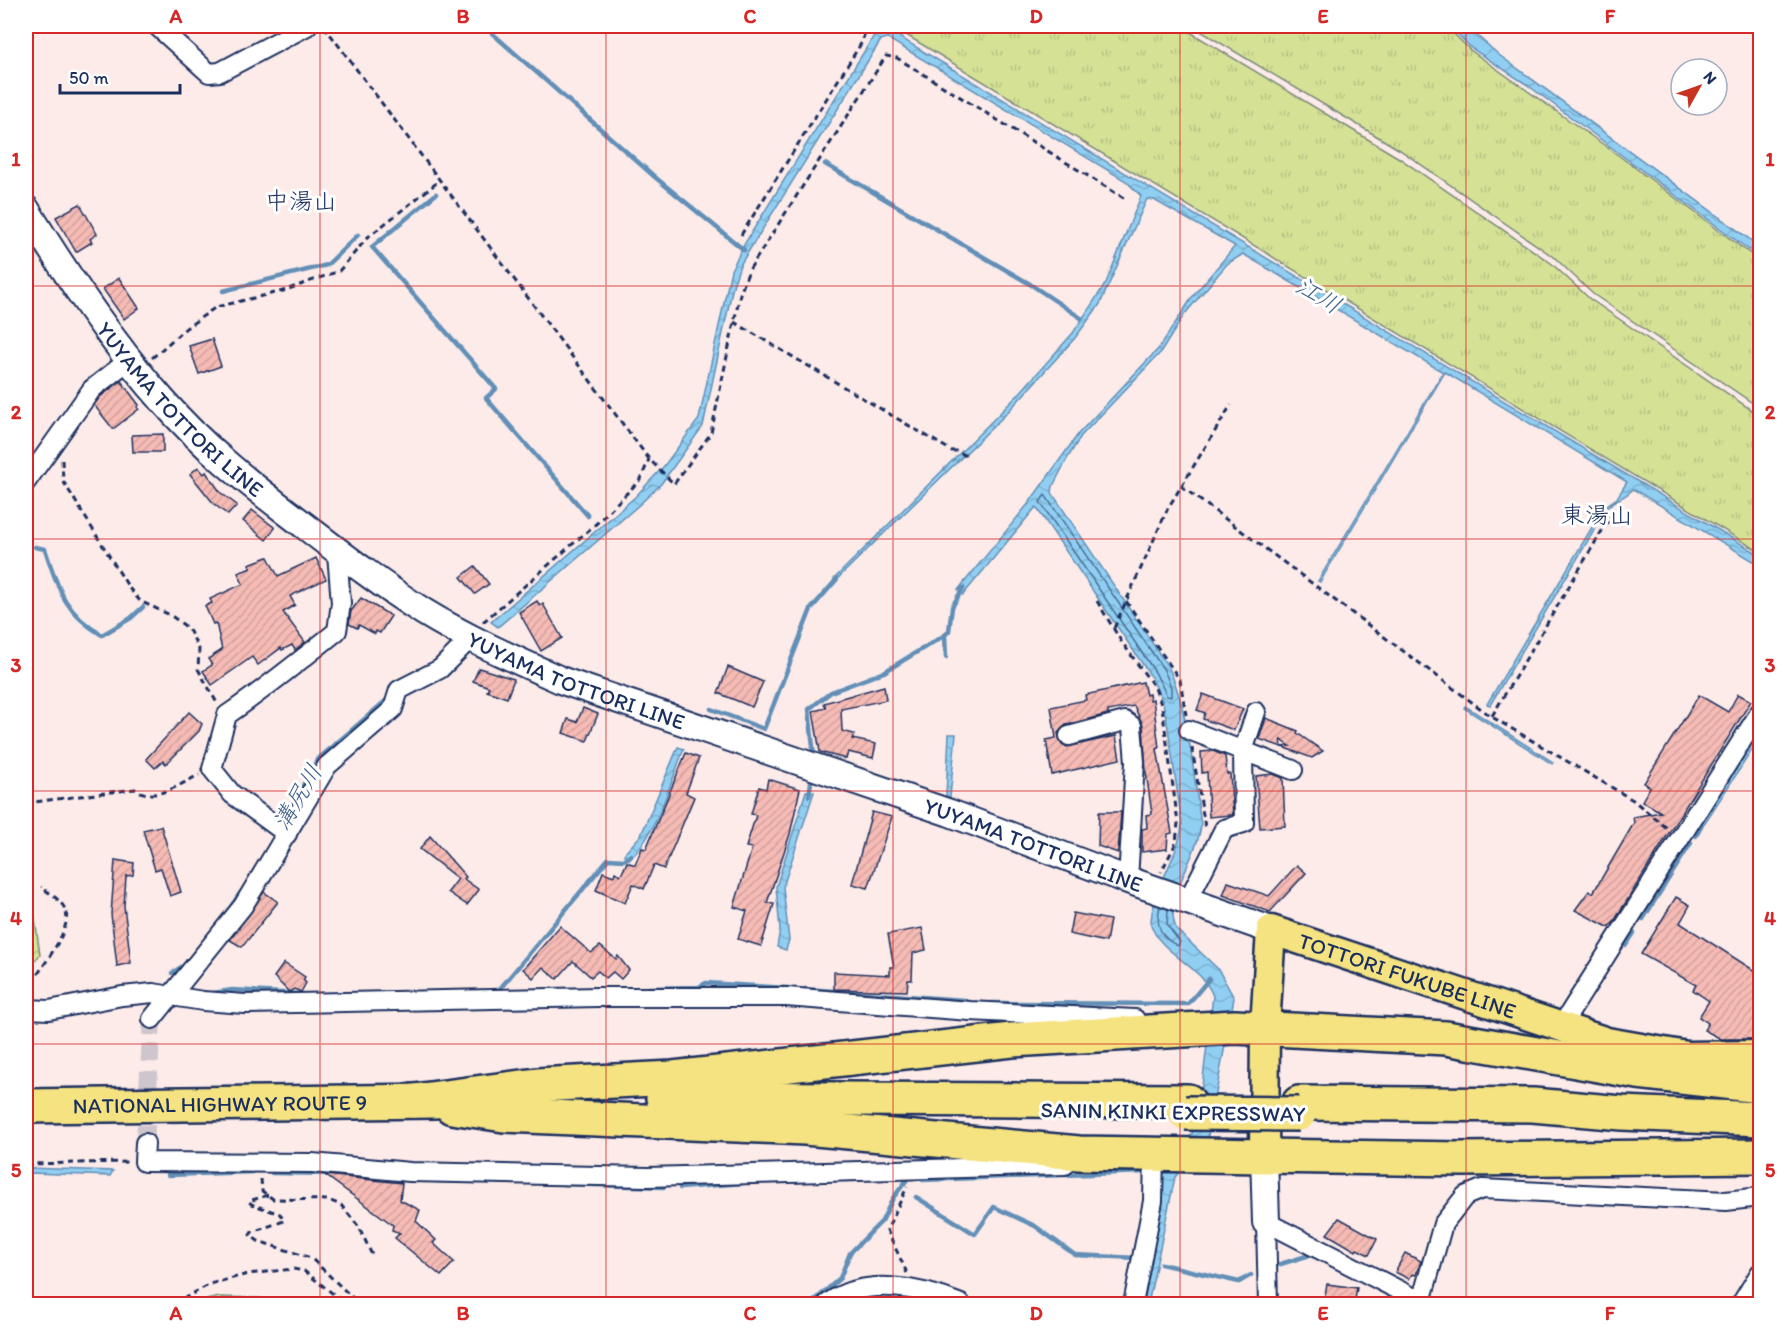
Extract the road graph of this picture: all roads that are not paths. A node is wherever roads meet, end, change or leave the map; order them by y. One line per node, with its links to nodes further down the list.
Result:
1 (157, 26): 2 (street)
2 (307, 26)
3 (26, 209): 4 (main road, YUYAMA TOTTORI LINE)
4 (134, 366): 5 (street); 6 (main road, YUYAMA TOTTORI LINE)
5 (26, 482)
6 (337, 553): 7 (main road, YUYAMA TOTTORI LINE); 14 (street)
7 (472, 637): 14 (street); 15 (main road, YUYAMA TOTTORI LINE)
8 (1761, 711): 22 (street)
9 (1256, 712): 12 (street)
10 (1189, 730): 12 (street)
11 (1069, 736): 15 (street)
12 (1243, 751): 13 (street); 16 (street)
13 (1293, 770)
14 (286, 834): 18 (street)
15 (1139, 884): 16 (main road, YUYAMA TOTTORI LINE)
16 (1188, 900): 17 (main road, YUYAMA TOTTORI LINE)
17 (1271, 930): 21 (main road, TOTTORI FUKUBE LINE); 22 (main road, TOTTORI FUKUBE LINE)
18 (171, 996): 19 (street); 20 (street); 23 (street)
19 (26, 1003)
20 (152, 1019)
21 (1250, 1027): 23 (highway); 25 (highway); 33 (main road, TOTTORI FUKUBE LINE)
22 (1560, 1028): 24 (main road, TOTTORI FUKUBE LINE)
23 (1192, 1029): 26 (highway)
24 (1761, 1054)
25 (1761, 1086)
26 (414, 1101): 27 (highway, NATIONAL HIGHWAY ROUTE 9); 28 (highway, SANIN KINKI EXPRESSWAY); 32 (highway)
27 (26, 1106)
28 (1299, 1108): 29 (highway, SANIN KINKI EXPRESSWAY); 30 (highway, SANIN KINKI EXPRESSWAY)
29 (1761, 1119)
30 (1761, 1132)
31 (145, 1143): 32 (street)
32 (1163, 1154): 33 (highway); 41 (street)
33 (1263, 1154): 34 (highway); 36 (main road)
34 (1761, 1156)
35 (1761, 1197): 38 (street)
36 (1266, 1222): 38 (street); 42 (street)
37 (1761, 1273): 43 (street)
38 (1424, 1303)
39 (827, 1305): 40 (street)
40 (961, 1305)
41 (1133, 1305)
42 (1268, 1305)
43 (1741, 1305)

